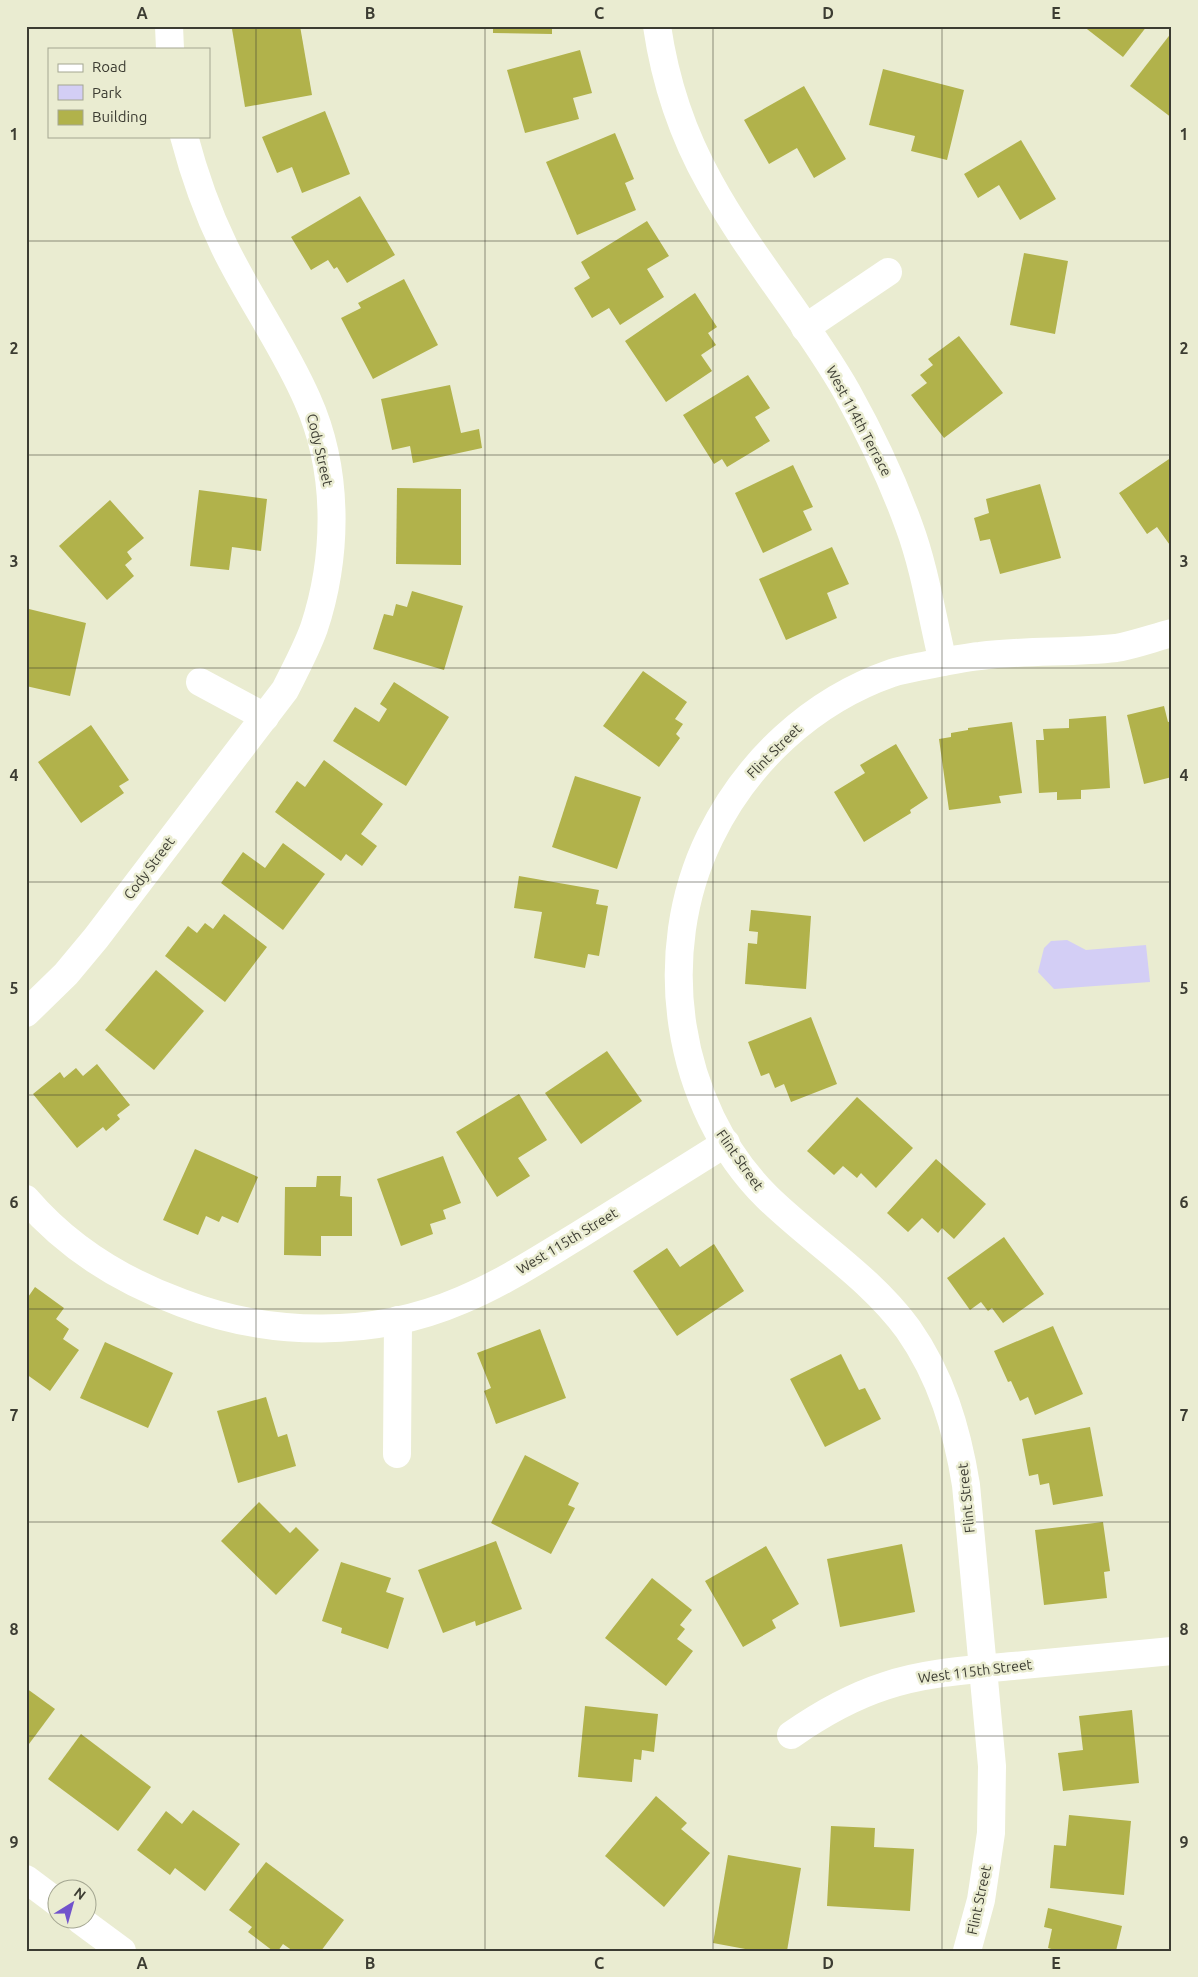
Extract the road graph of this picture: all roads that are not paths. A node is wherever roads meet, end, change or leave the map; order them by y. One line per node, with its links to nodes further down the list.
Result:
1 (168, 26): 3 (street)
2 (657, 26): 6 (street, West 114th Terrace)
3 (170, 48)
4 (185, 138): 10 (street, Cody Street)
5 (888, 272): 6 (street)
6 (805, 328): 8 (street, West 114th Terrace)
7 (1172, 633): 8 (street, Flint Street)
8 (942, 662): 12 (street, Flint Street)
9 (200, 682): 10 (street)
10 (265, 717): 11 (street, Cody Street)
11 (26, 1013)
12 (726, 1143): 14 (street, West 115th Street); 17 (street, Flint Street)
13 (26, 1200): 14 (street, West 115th Street)
14 (398, 1320): 15 (street)
15 (398, 1454)
16 (1172, 1651): 17 (street, West 115th Street)
17 (984, 1669): 18 (street, West 115th Street); 23 (street, Flint Street)
18 (791, 1734)
19 (26, 1879): 20 (street)
20 (48, 1895)
21 (94, 1930): 22 (street)
22 (122, 1951)
23 (967, 1951)

